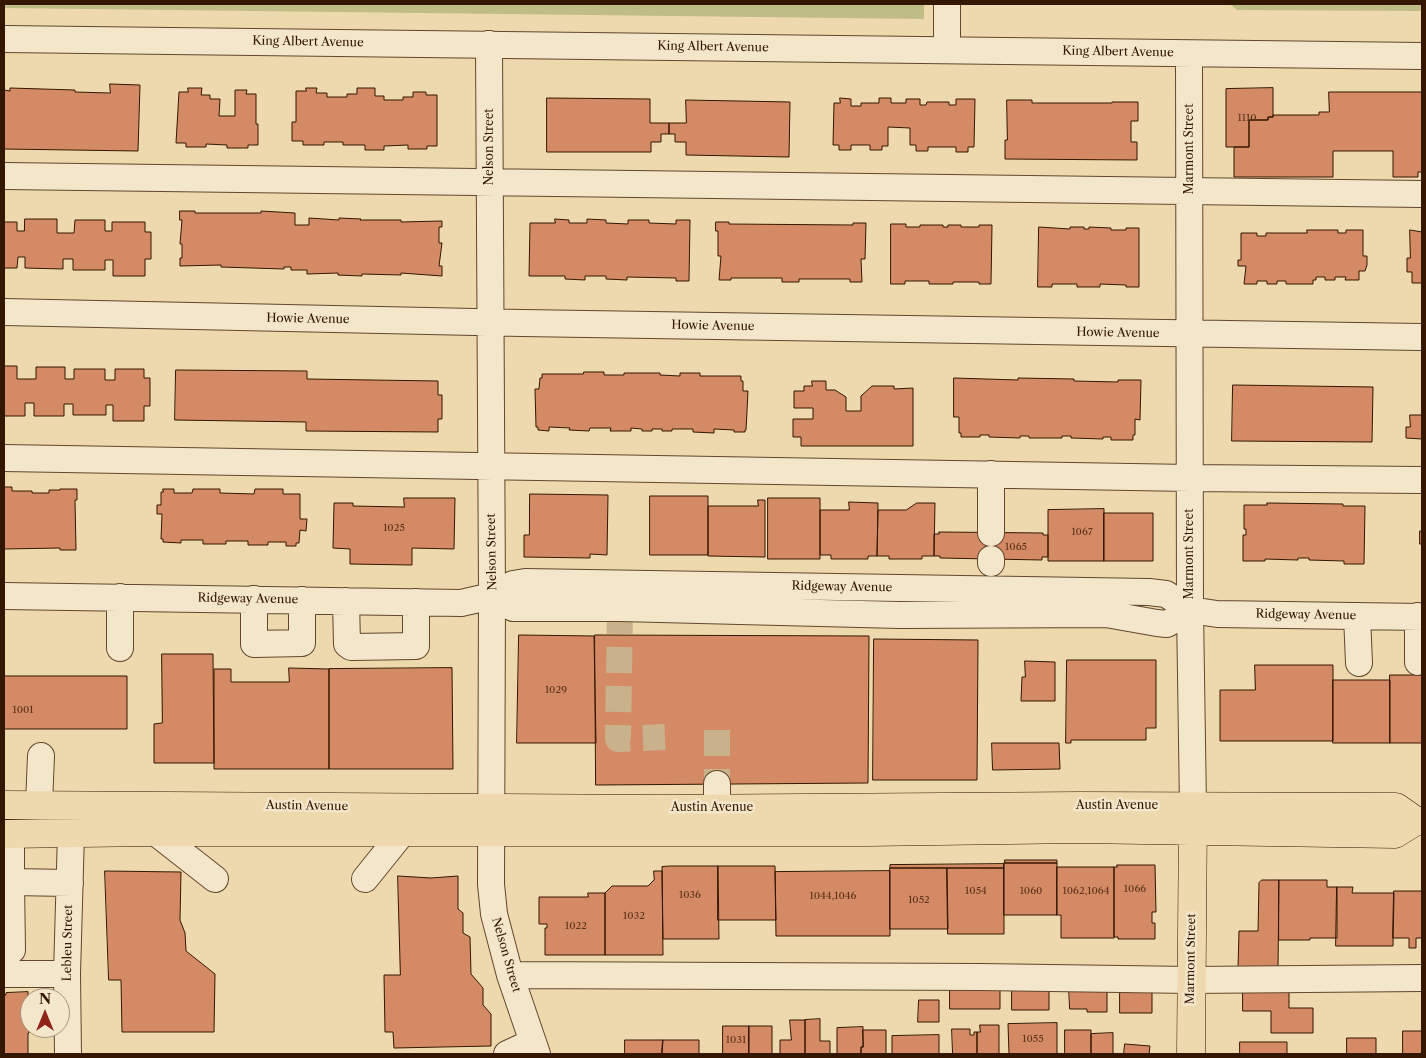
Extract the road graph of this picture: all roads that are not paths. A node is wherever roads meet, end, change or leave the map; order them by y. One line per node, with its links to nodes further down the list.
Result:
1 (947, 4): 4 (street)
2 (4, 39): 3 (street, King Albert Avenue)
3 (489, 44): 4 (street, King Albert Avenue); 8 (street, Nelson Street)
4 (947, 50): 5 (street, King Albert Avenue)
5 (1189, 54): 6 (street, King Albert Avenue); 9 (street, Marmont Street)
6 (1422, 56)
7 (4, 176): 8 (street)
8 (490, 181): 9 (street); 12 (street, Nelson Street)
9 (1190, 190): 10 (street); 13 (street, Marmont Street)
10 (1422, 194)
11 (4, 312): 12 (street, Howie Avenue)
12 (490, 323): 13 (street, Howie Avenue); 16 (street, Nelson Street)
13 (1190, 335): 14 (street, Howie Avenue); 18 (street, Marmont Street)
14 (1422, 337)
15 (4, 458): 16 (street)
16 (491, 465): 17 (street); 22 (street, Nelson Street)
17 (991, 474): 18 (street); 20 (street)
18 (1190, 478): 19 (street); 28 (street, Marmont Street)
19 (1422, 480)
20 (991, 533)
21 (4, 596): 23 (street, Ridgeway Avenue)
22 (492, 596): 27 (street, Ridgeway Avenue); 28 (street, Ridgeway Avenue); 39 (street, Nelson Street)
23 (120, 597): 24 (street, Ridgeway Avenue); 31 (street)
24 (254, 599): 25 (street, Ridgeway Avenue); 25 (street)
25 (302, 600): 26 (street, Ridgeway Avenue)
26 (346, 601): 27 (street, Ridgeway Avenue); 27 (street)
27 (416, 602)
28 (1190, 610): 29 (street, Ridgeway Avenue); 38 (street, Marmont Street)
29 (1357, 616): 30 (street, Ridgeway Avenue); 33 (street)
30 (1420, 616): 32 (street)
31 (120, 648)
32 (1418, 662)
33 (1358, 663)
34 (41, 756): 35 (street)
35 (38, 804): 36 (main road, Austin Avenue); 37 (main road, Austin Avenue)
36 (88, 804): 39 (main road, Austin Avenue); 41 (main road)
37 (4, 805)
38 (1193, 818): 39 (main road, Austin Avenue); 39 (main road, Austin Avenue); 40 (main road, Austin Avenue); 53 (main road, Marmont Street)
39 (491, 820): 43 (main road, Austin Avenue); 51 (street, Nelson Street)
40 (1419, 821)
41 (71, 832): 42 (main road, Austin Avenue); 44 (main road, Austin Avenue); 47 (street, Lebleu Street)
42 (154, 832): 43 (main road, Austin Avenue); 45 (street)
43 (402, 833): 46 (street)
44 (8, 854): 47 (street); 48 (street)
45 (216, 879)
46 (364, 879)
47 (70, 883): 50 (street, Lebleu Street)
48 (12, 950)
49 (4, 974): 50 (street)
50 (67, 974): 55 (street, Lebleu Street)
51 (510, 975): 53 (street); 54 (street, Nelson Street)
52 (1422, 978): 53 (street)
53 (1191, 980): 57 (main road, Marmont Street)
54 (535, 1048): 56 (street)
55 (68, 1054)
56 (507, 1054)
57 (1190, 1054)

